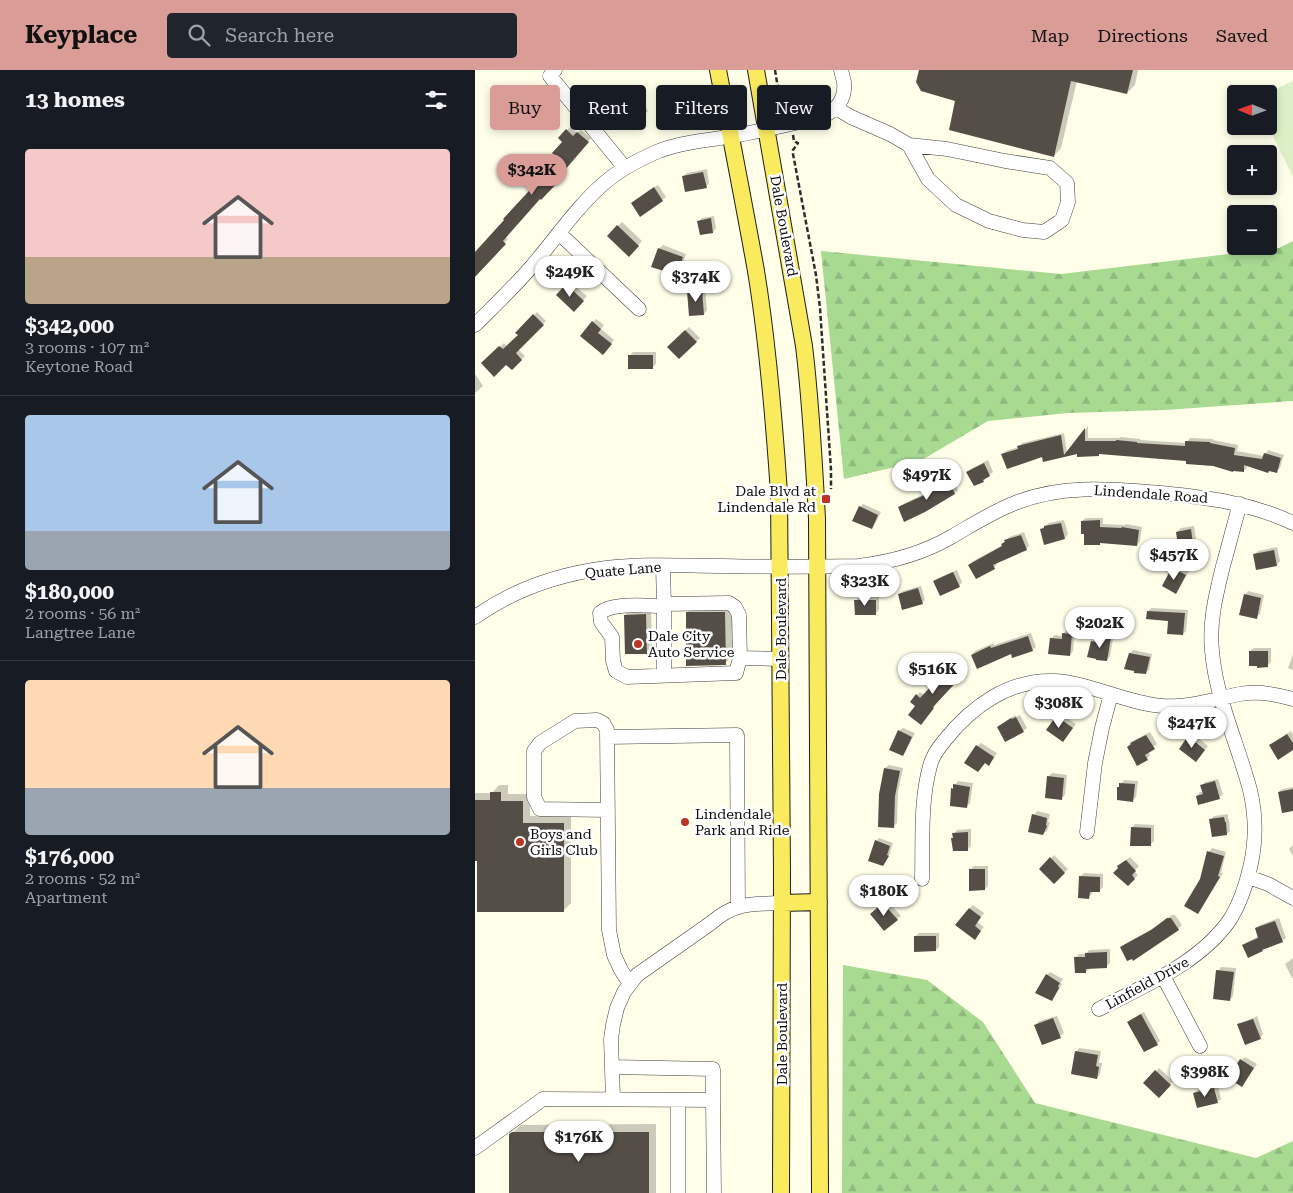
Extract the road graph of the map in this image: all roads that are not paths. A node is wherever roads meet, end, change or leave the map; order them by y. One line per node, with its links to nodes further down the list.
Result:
1 (555, 70): 11 (street)
2 (718, 70): 9 (main road, Dale Boulevard)
3 (756, 70): 5 (main road, Dale Boulevard)
4 (841, 70): 6 (street)
5 (759, 85)
6 (836, 108): 7 (street); 10 (street)
7 (831, 112)
8 (767, 130): 9 (street); 18 (main road, Dale Boulevard)
9 (731, 136): 11 (street); 19 (main road, Dale Boulevard)
10 (909, 145): 10 (street)
11 (625, 168): 12 (street)
12 (560, 234): 13 (street); 14 (street)
13 (639, 309)
14 (475, 325)
15 (1240, 504): 16 (street, Lindendale Road); 18 (street, Lindendale Road); 26 (street, Linfield Drive)
16 (1293, 523)
17 (663, 566): 19 (street, Quate Lane); 20 (street); 21 (street, Quate Lane)
18 (817, 566): 19 (street, Lindendale Road); 34 (main road, Dale Boulevard)
19 (780, 567): 23 (main road, Dale Boulevard)
20 (664, 605): 22 (street); 24 (street); 24 (street)
21 (475, 616)
22 (741, 658): 23 (street); 24 (street)
23 (781, 659): 35 (main road, Dale Boulevard)
24 (665, 676)
25 (1111, 694): 26 (street); 30 (street); 32 (street)
26 (1221, 699): 27 (street); 31 (street, Linfield Drive)
27 (1293, 699)
28 (607, 737): 29 (street); 29 (street); 36 (street)
29 (608, 810): 38 (street)
30 (1087, 832)
31 (1248, 877): 33 (street); 37 (street, Linfield Drive)
32 (923, 879)
33 (1293, 898)
34 (819, 902): 35 (main road); 49 (main road, Dale Boulevard)
35 (782, 903): 36 (street); 48 (main road, Dale Boulevard)
36 (738, 906): 38 (street)
37 (1163, 976): 39 (street, Linfield Drive); 40 (street)
38 (630, 984): 41 (street)
39 (1099, 1009)
40 (1200, 1046)
41 (613, 1067): 42 (street); 44 (street)
42 (613, 1099): 43 (street); 45 (street)
43 (678, 1100): 44 (street); 46 (street)
44 (713, 1100): 47 (street)
45 (475, 1148)
46 (678, 1193)
47 (714, 1193)
48 (781, 1193)
49 (820, 1193)

